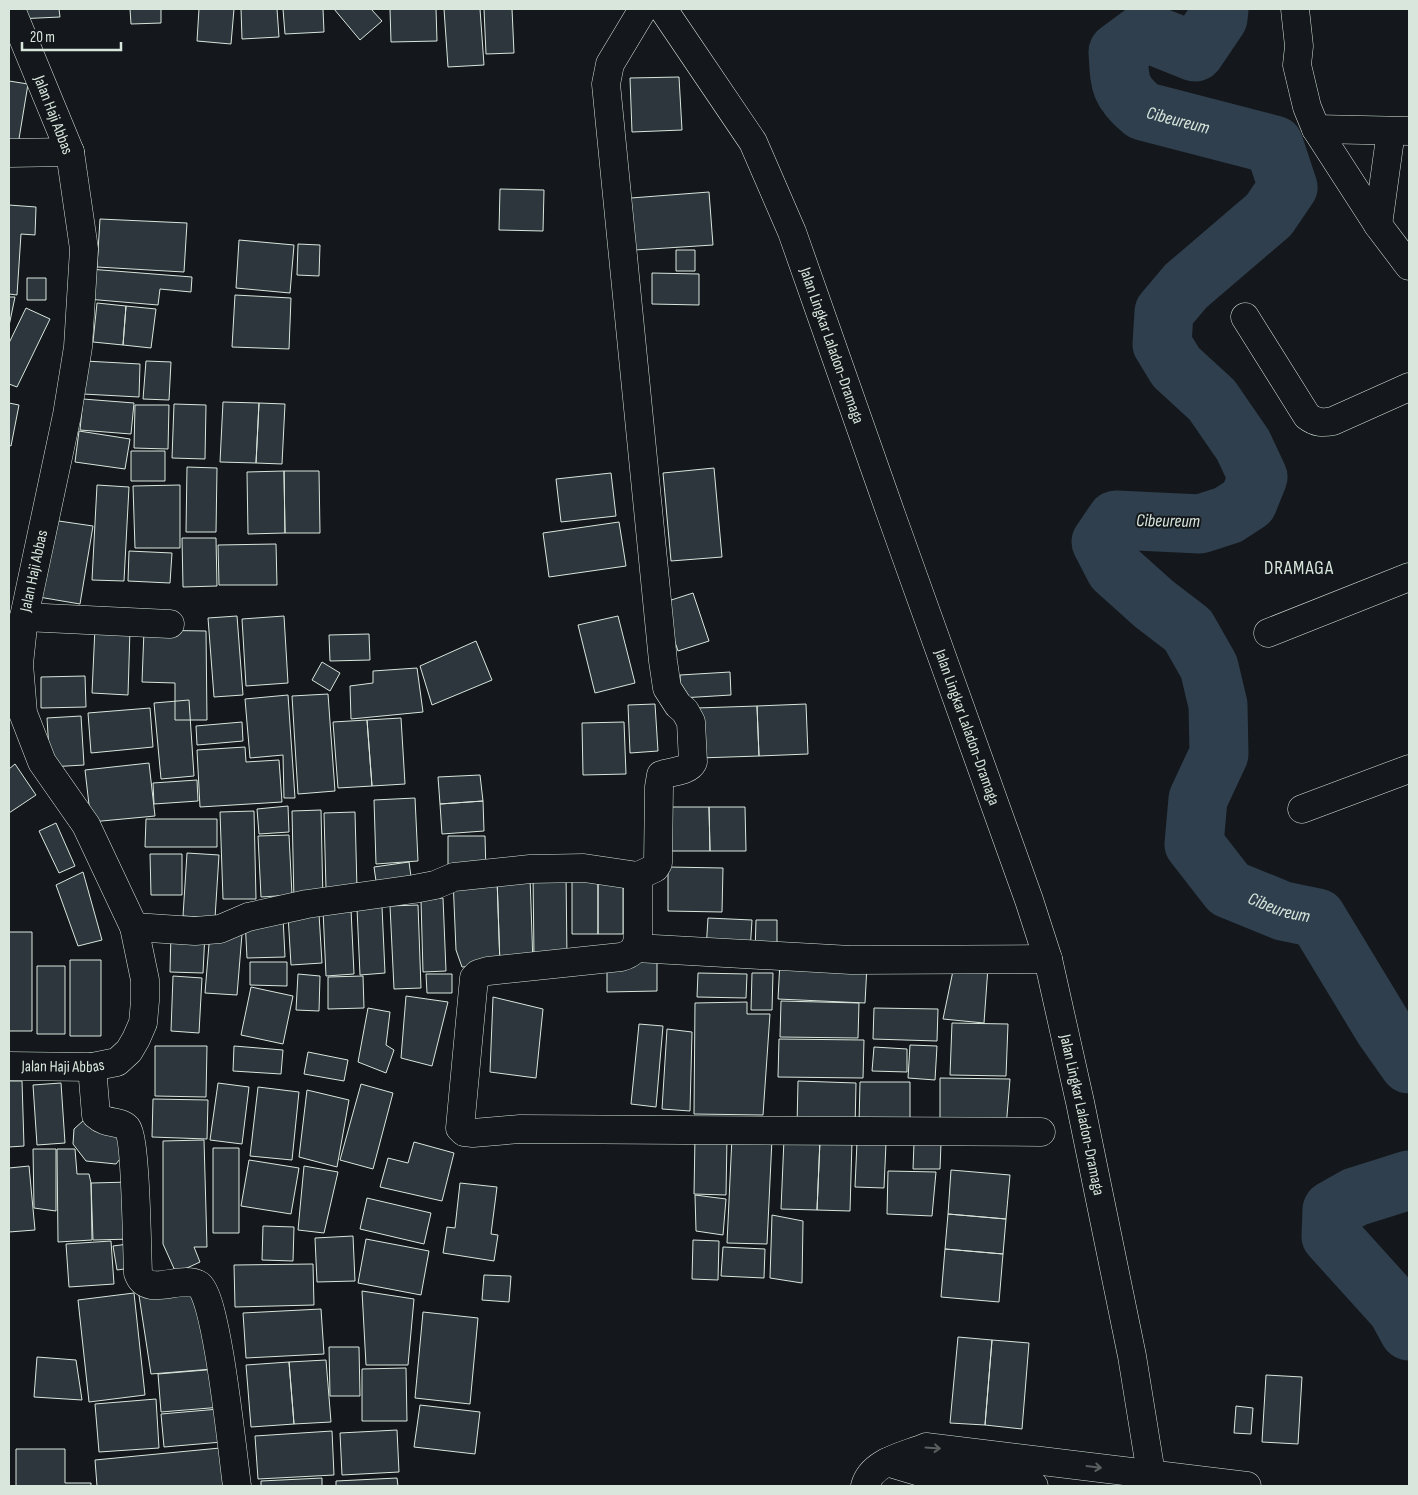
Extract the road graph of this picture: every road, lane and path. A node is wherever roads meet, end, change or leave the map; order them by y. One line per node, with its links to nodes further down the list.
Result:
1 (12, 9): 7 (street, Jalan Haji Abbas)
2 (642, 9): 20 (street)
3 (663, 9): 23 (street, Jalan Lingkar Laladon-Dramaga)
4 (1294, 9): 5 (street)
5 (1316, 129): 6 (street); 9 (street)
6 (1400, 131): 9 (street)
7 (70, 152): 8 (street); 14 (street, Jalan Haji Abbas)
8 (9, 153)
9 (1378, 225): 10 (street)
10 (1409, 266)
11 (1245, 317): 12 (street)
12 (1409, 387)
13 (1409, 577): 16 (street)
14 (24, 617): 15 (street); 17 (street, Jalan Haji Abbas)
15 (170, 624)
16 (1268, 633)
17 (16, 713): 21 (street, Jalan Haji Abbas)
18 (1409, 769): 19 (street)
19 (1302, 809)
20 (638, 876): 21 (street); 22 (street)
21 (134, 927): 25 (street, Jalan Haji Abbas)
22 (636, 948): 23 (street); 26 (street)
23 (1048, 959): 28 (street, Jalan Lingkar Laladon-Dramaga)
24 (9, 1066): 25 (street, Jalan Haji Abbas)
25 (92, 1066): 29 (street)
26 (1041, 1132)
27 (887, 1462): 28 (street, one-way to 28); 30 (street); 31 (street)
28 (1153, 1478): 32 (street)
29 (237, 1486)
30 (865, 1486)
31 (1034, 1486)
32 (1247, 1486)

